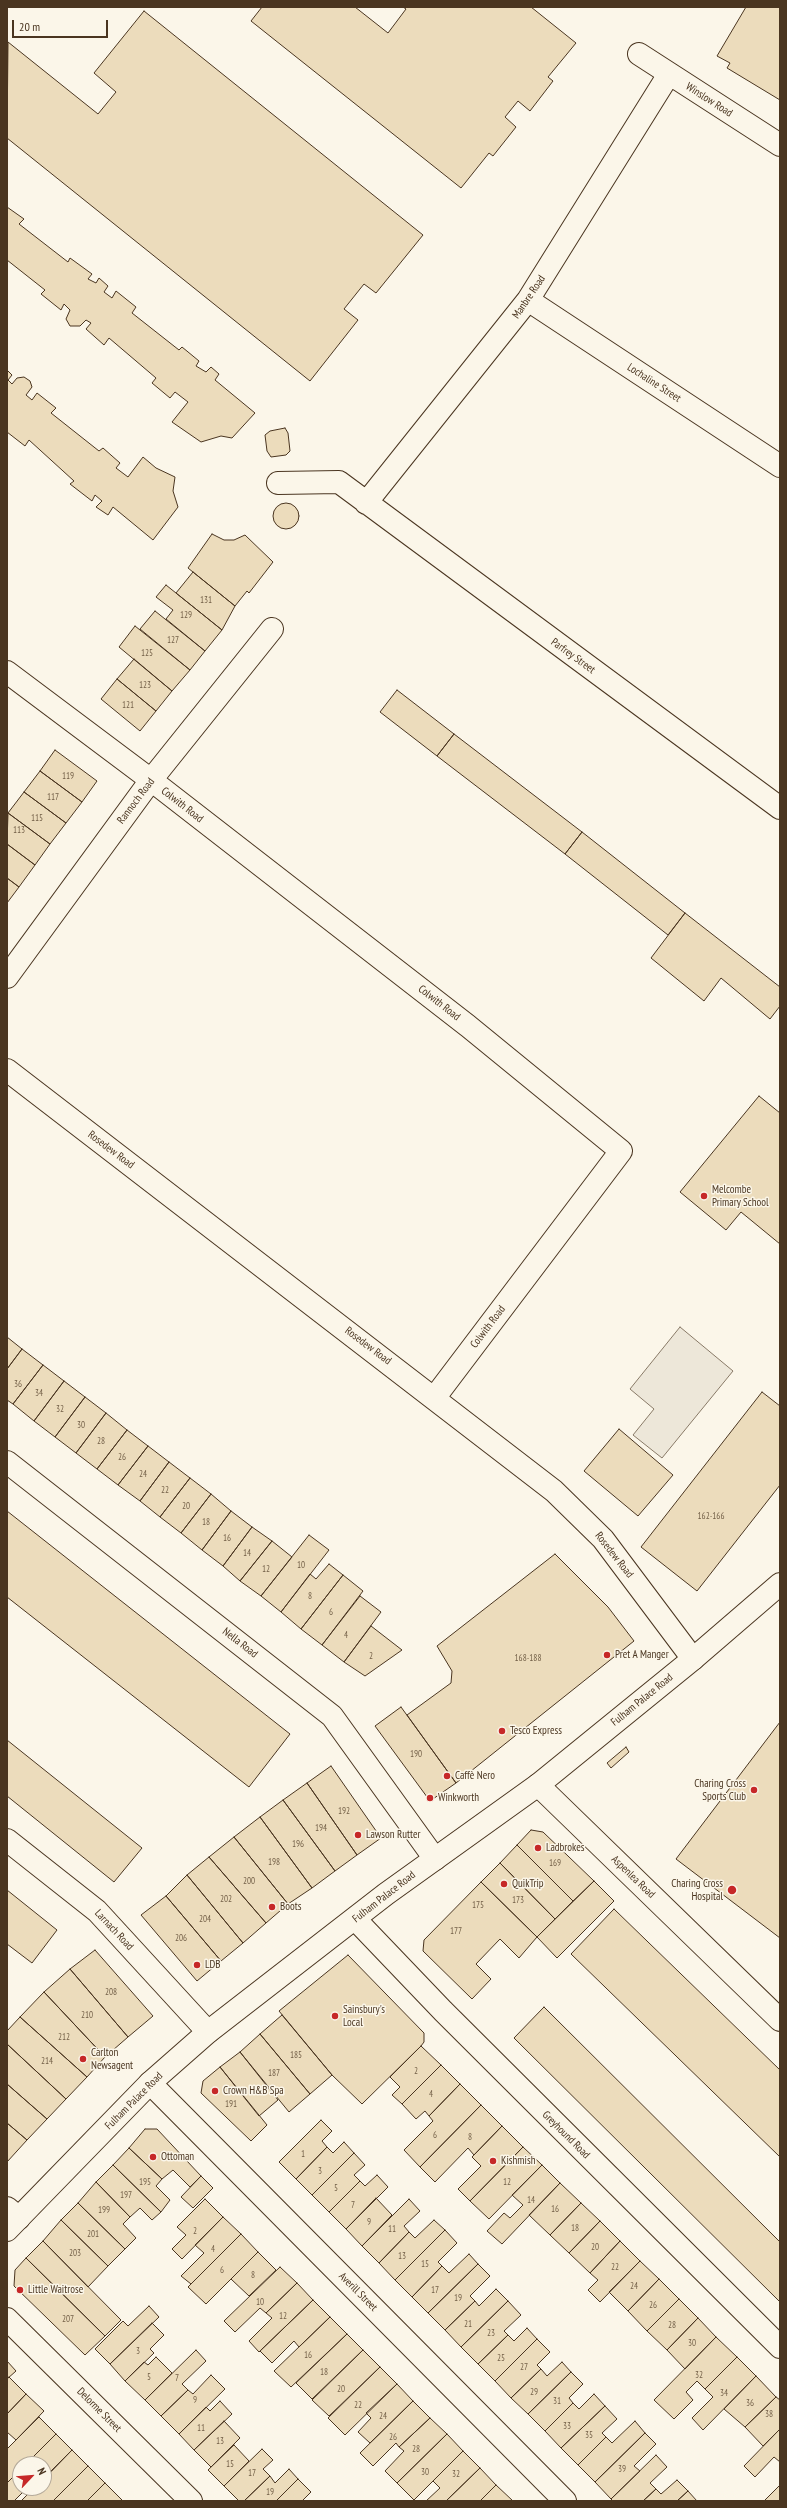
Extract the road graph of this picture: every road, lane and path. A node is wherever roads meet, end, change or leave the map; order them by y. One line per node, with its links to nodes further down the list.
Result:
1 (639, 54): 2 (street, Winslow Road)
2 (669, 74): 3 (street, Winslow Road); 4 (street, Manbre Road)
3 (780, 145)
4 (528, 300): 5 (street, Lochaline Street); 7 (street, Manbre Road)
5 (780, 466)
6 (278, 483): 7 (street, Parfrey Street)
7 (366, 503): 11 (street, Parfrey Street)
8 (272, 629): 10 (street, Rannoch Road)
9 (7, 672): 10 (street, Colwith Road)
10 (151, 780): 12 (street, Rannoch Road); 14 (street, Colwith Road)
11 (780, 808)
12 (7, 977)
13 (7, 1070): 14 (street, Rosedew Road)
14 (435, 1397): 17 (street, Rosedew Road)
15 (7, 1462): 20 (street, Nella Road)
16 (780, 1584): 17 (street, Fulham Palace Road)
17 (693, 1659): 18 (street, Fulham Palace Road)
18 (538, 1784): 20 (street, Fulham Palace Road); 22 (street, Aspenlea Road)
19 (7, 1840): 23 (street, Larnach Road)
20 (435, 1858): 21 (street, Fulham Palace Road)
21 (355, 1919): 23 (street, Fulham Palace Road); 27 (street, Greyhound Road)
22 (780, 2020)
23 (208, 2032): 24 (street, Fulham Palace Road)
24 (150, 2084): 25 (street, Fulham Palace Road); 29 (street, Averill Street)
25 (11, 2219)
26 (7, 2319): 28 (street, Delorme Street)
27 (780, 2347)
28 (191, 2501)
29 (565, 2501)

